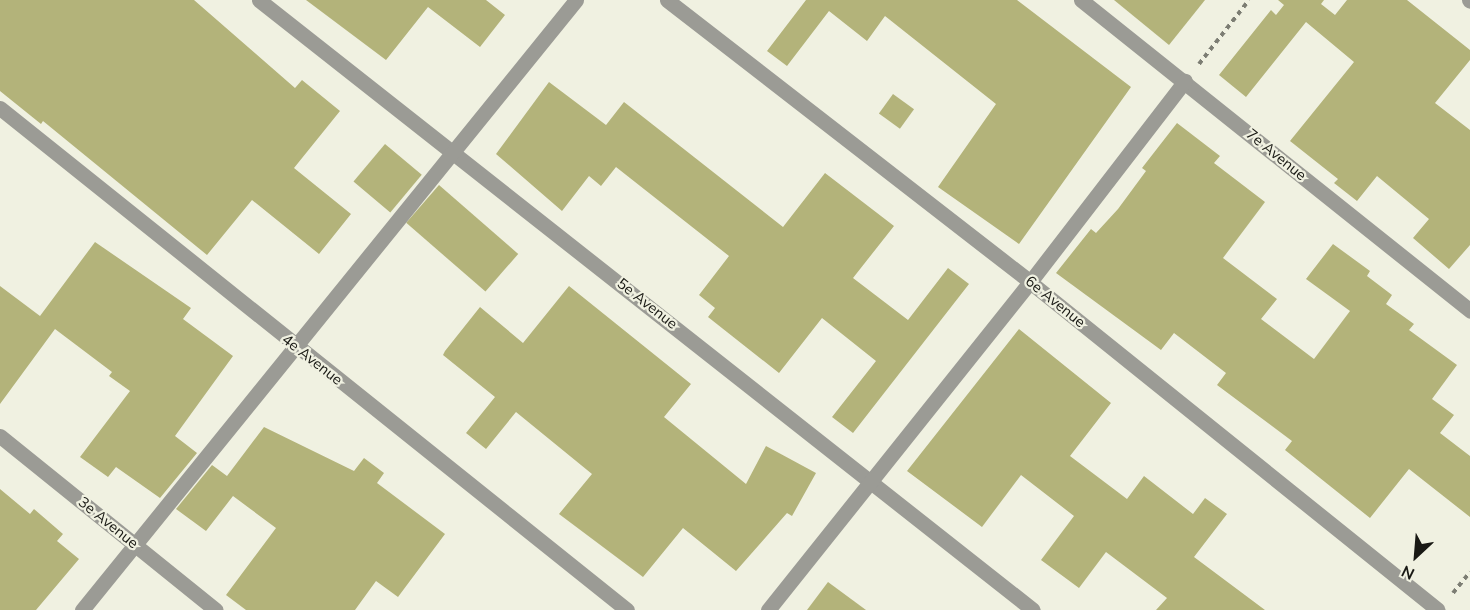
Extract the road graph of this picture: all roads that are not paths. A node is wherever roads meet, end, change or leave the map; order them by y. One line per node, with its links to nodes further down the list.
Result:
1 (259, 0): 7 (street, 5e Avenue)
2 (576, 0): 7 (street)
3 (667, 0): 8 (street, 6e Avenue)
4 (1081, 0): 5 (street, 7e Avenue)
5 (1185, 81): 8 (street); 9 (street, 7e Avenue)
6 (0, 108): 10 (street, 4e Avenue)
7 (452, 152): 10 (street); 12 (street, 5e Avenue)
8 (1030, 282): 12 (street); 19 (street, 6e Avenue)
9 (1470, 311)
10 (296, 348): 13 (street); 16 (street, 4e Avenue)
11 (0, 436): 13 (street, 3e Avenue)
12 (871, 479): 17 (street); 18 (street, 5e Avenue)
13 (134, 545): 14 (street); 15 (street, 3e Avenue)
14 (82, 610)
15 (216, 610)
16 (627, 610)
17 (768, 610)
18 (1033, 610)
19 (1438, 610)

